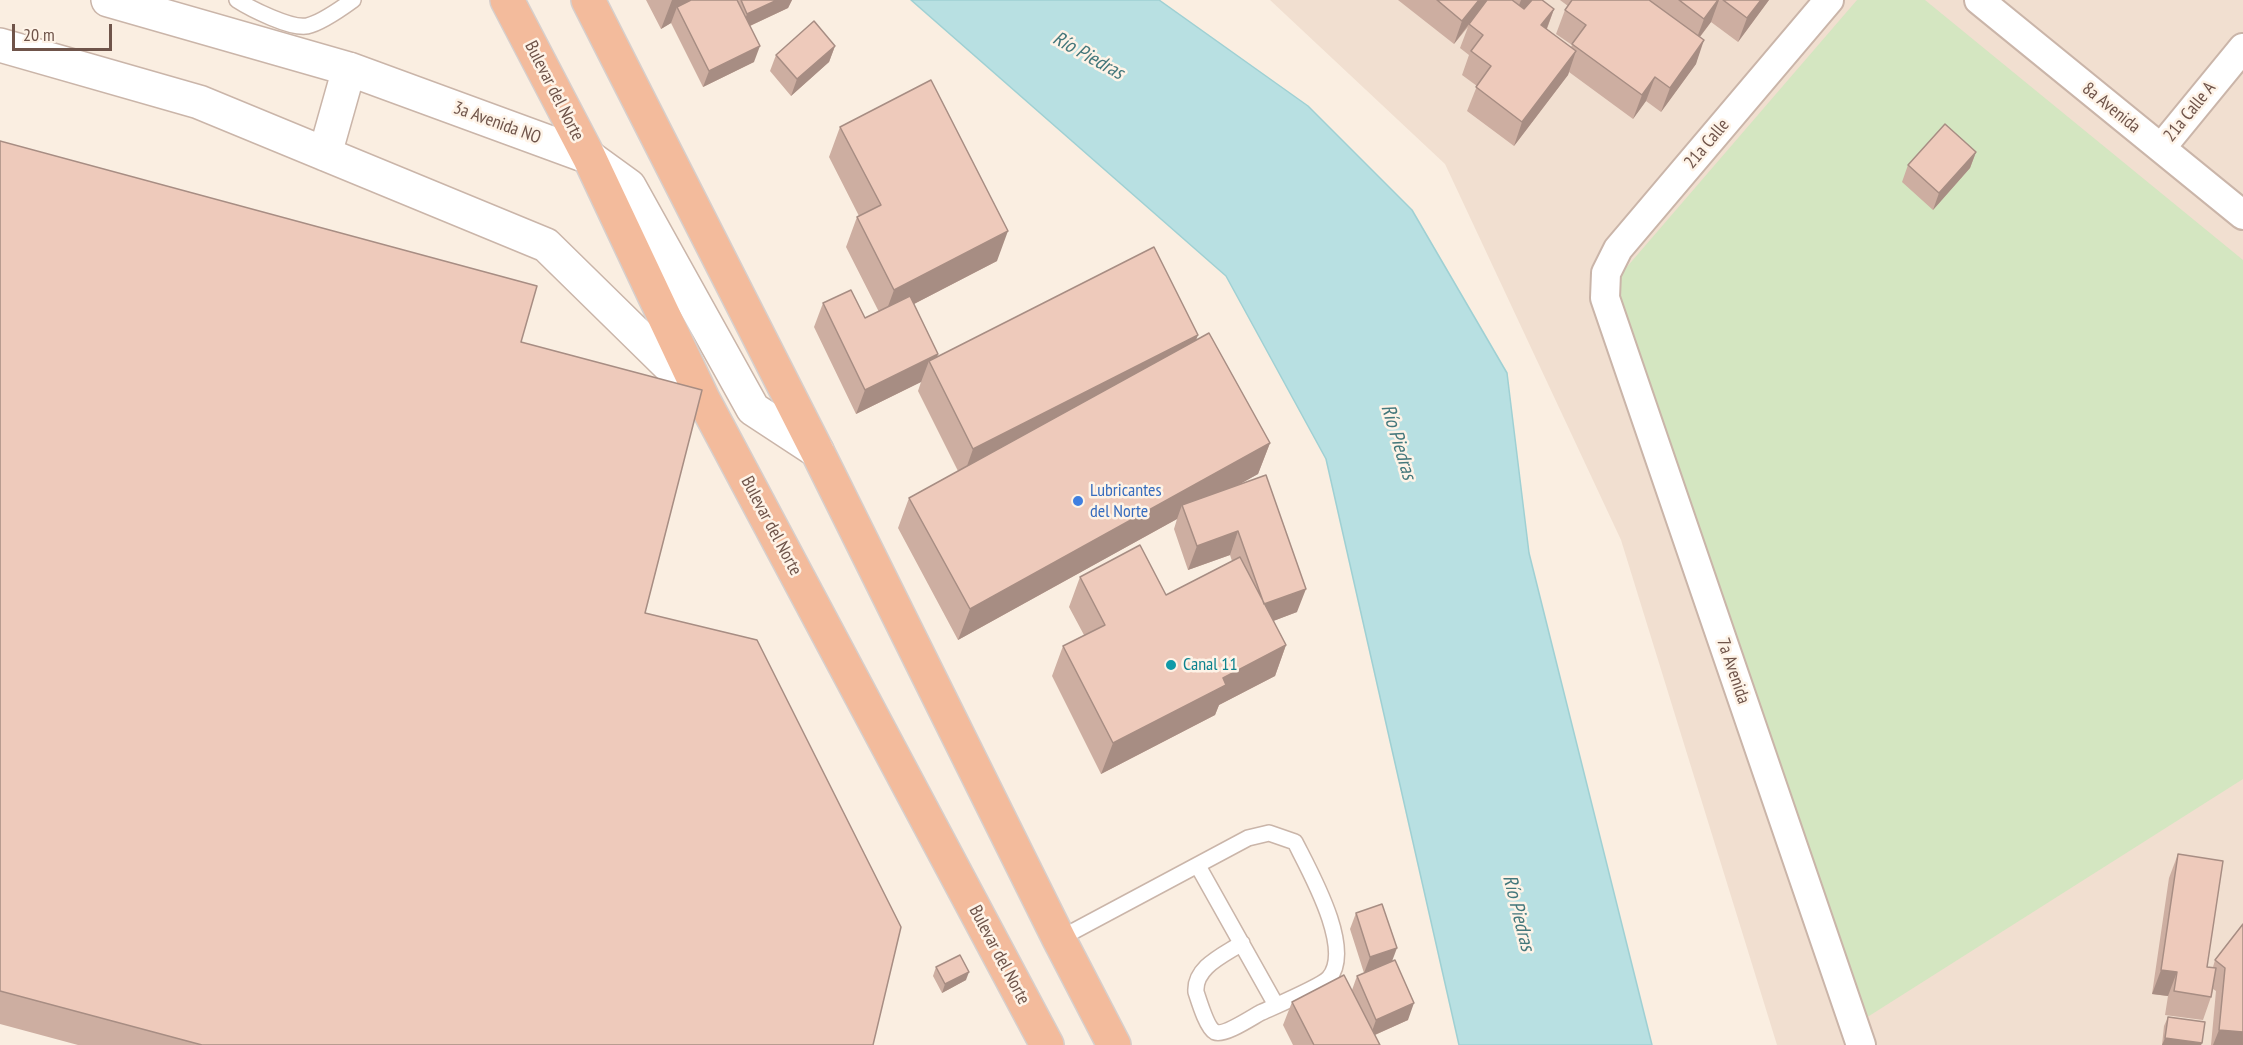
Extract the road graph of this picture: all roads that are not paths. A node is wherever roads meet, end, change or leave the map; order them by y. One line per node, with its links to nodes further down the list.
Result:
1 (108, 0): 10 (street, 3a Avenida NO)
2 (237, 0): 3 (lane)
3 (353, 0)
4 (507, 0): 13 (highway, Bulevar del Norte)
5 (588, 0): 17 (highway)
6 (1829, 0): 15 (street, 21a Calle)
7 (1979, 0): 11 (street, 8a Avenida)
8 (0, 45): 12 (street)
9 (2243, 48): 11 (street, 21a Calle A)
10 (349, 69): 12 (street); 13 (street, 3a Avenida NO)
11 (2161, 148): 14 (street, 8a Avenida)
12 (325, 154): 16 (street)
13 (589, 158): 16 (highway, Bulevar del Norte); 17 (street, 3a Avenida NO)
14 (2243, 215)
15 (1605, 298): 24 (street, 7a Avenida)
16 (703, 399): 22 (highway, Bulevar del Norte)
17 (817, 451): 19 (highway)
18 (1198, 866): 19 (lane); 20 (lane); 21 (lane)
19 (1059, 939): 23 (highway)
20 (1242, 943): 21 (lane); 21 (lane)
21 (1276, 1005)
22 (1047, 1045)
23 (1114, 1045)
24 (1861, 1045)

